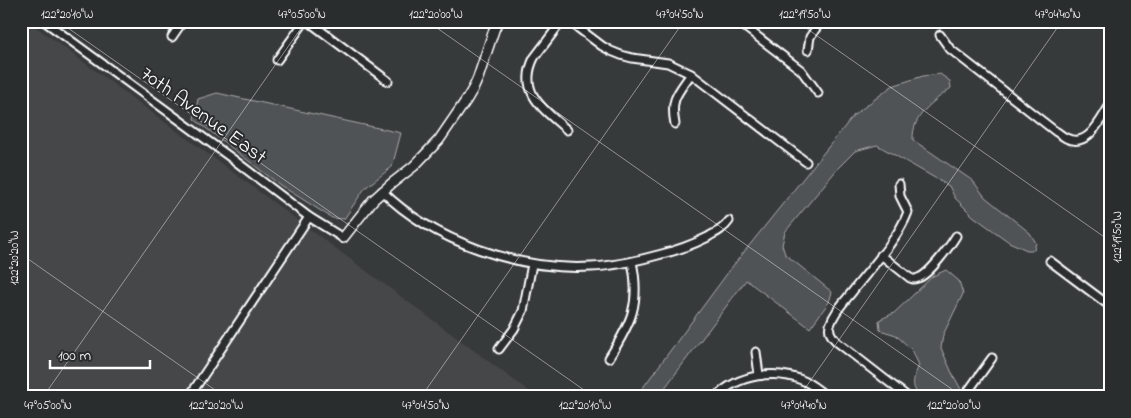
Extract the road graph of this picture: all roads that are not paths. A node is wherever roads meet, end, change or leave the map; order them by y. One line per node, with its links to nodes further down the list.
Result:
1 (44, 21): 22 (street, 70th Avenue East)
2 (183, 21): 10 (street)
3 (306, 21): 12 (street); 14 (street)
4 (498, 21): 21 (street)
5 (562, 21): 18 (street)
6 (569, 21): 13 (street)
7 (737, 21): 15 (street)
8 (821, 21): 11 (street)
9 (940, 35): 16 (street)
10 (172, 37)
11 (808, 50)
12 (277, 60)
13 (691, 74): 17 (street); 19 (street)
14 (388, 81)
15 (818, 93)
16 (1110, 105)
17 (675, 124)
18 (567, 130)
19 (806, 162)
20 (899, 184): 26 (street)
21 (382, 191): 25 (street); 29 (street)
22 (309, 217): 25 (street, 70th Avenue East); 36 (street)
23 (729, 221): 28 (street)
24 (956, 236): 26 (street)
25 (343, 238)
26 (881, 255): 39 (street)
27 (1050, 261): 30 (street)
28 (632, 262): 29 (street); 33 (street)
29 (532, 264): 31 (street)
30 (1110, 306)
31 (499, 349)
32 (756, 352): 35 (street)
33 (609, 358)
34 (992, 358): 40 (street)
35 (759, 375): 37 (street); 38 (street)
36 (189, 397)
37 (716, 397)
38 (827, 397)
39 (908, 397)
40 (964, 397)

